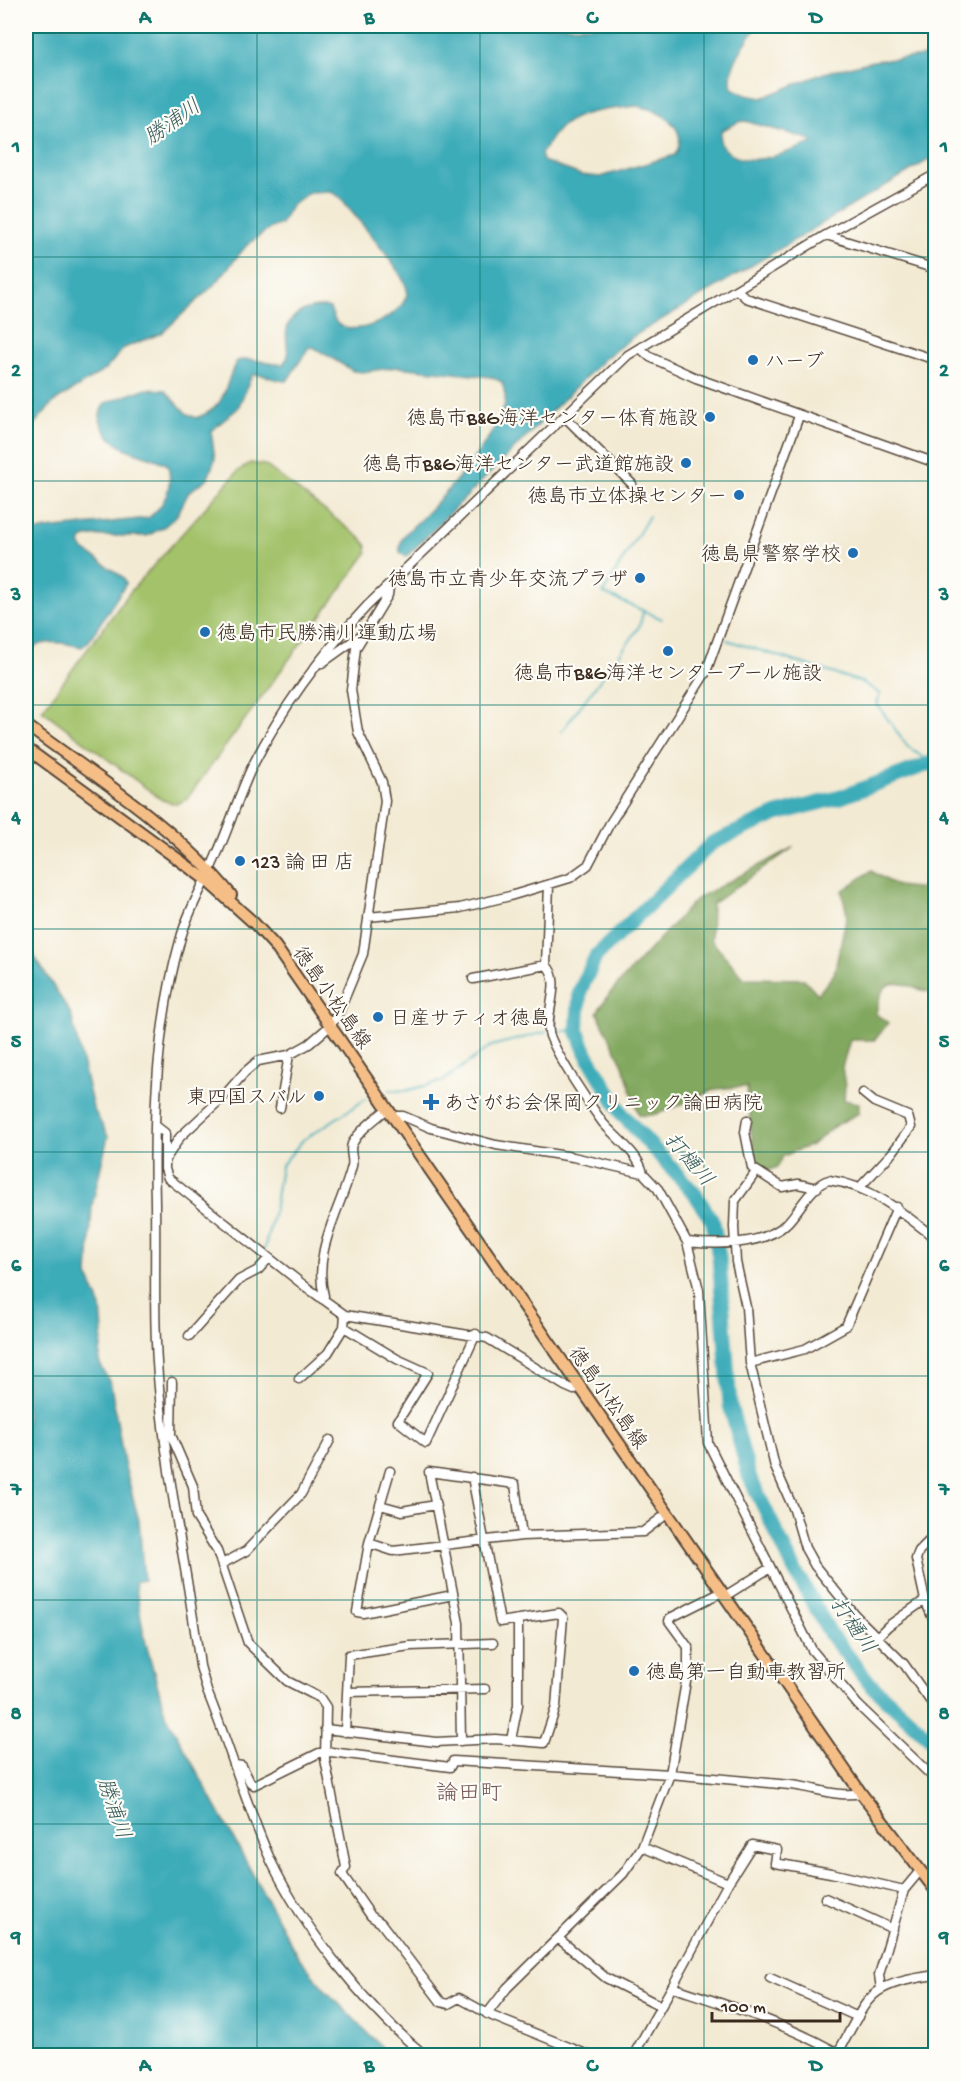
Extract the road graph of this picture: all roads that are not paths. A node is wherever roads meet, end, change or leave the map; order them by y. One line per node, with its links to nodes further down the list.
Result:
1 (936, 174): 2 (street)
2 (826, 235): 3 (street); 4 (street)
3 (936, 268)
4 (737, 290): 5 (street); 6 (street)
5 (640, 348): 7 (street); 8 (street)
6 (936, 360)
7 (800, 416): 9 (street); 17 (street)
8 (565, 417): 10 (street); 11 (street)
9 (936, 464)
10 (632, 484)
11 (389, 586): 12 (street); 13 (street)
12 (361, 636): 13 (street); 18 (street)
13 (316, 665): 16 (street)
14 (26, 725): 16 (main road, 徳島小松島線)
15 (26, 748): 16 (main road, 徳島小松島線)
16 (206, 875): 21 (main road, 徳島小松島線); 27 (street)
17 (549, 885): 18 (street); 19 (street)
18 (369, 917): 21 (street)
19 (546, 965): 20 (street); 31 (street)
20 (473, 979)
21 (331, 1025): 22 (street); 25 (main road, 徳島小松島線)
22 (289, 1055): 24 (street); 28 (street)
23 (863, 1093): 32 (street)
24 (280, 1108)
25 (391, 1112): 31 (street); 40 (street); 48 (main road, 徳島小松島線)
26 (747, 1120): 30 (street)
27 (156, 1126): 28 (street); 34 (street)
28 (167, 1157): 29 (street)
29 (165, 1169): 34 (street); 39 (street)
30 (756, 1172): 33 (street); 38 (street)
31 (643, 1173): 37 (street)
32 (860, 1187): 33 (street); 35 (street)
33 (817, 1188): 38 (street)
34 (154, 1190): 49 (street)
35 (897, 1207): 36 (street); 45 (street)
36 (936, 1239)
37 (690, 1242): 38 (street); 62 (street)
38 (733, 1242): 45 (street)
39 (268, 1258): 40 (street); 44 (street)
40 (322, 1299): 41 (street)
41 (345, 1314): 42 (street); 43 (street)
42 (344, 1327): 43 (street); 46 (street)
43 (476, 1334): 48 (street)
44 (189, 1336)
45 (750, 1363): 68 (street)
46 (299, 1379)
47 (172, 1382): 49 (street)
48 (579, 1385): 55 (main road, 徳島小松島線)
49 (168, 1435): 61 (street); 80 (street)
50 (330, 1440): 61 (street)
51 (390, 1471): 53 (street)
52 (472, 1477): 54 (street); 57 (street); 58 (street)
53 (380, 1505): 54 (street); 59 (street)
54 (435, 1505): 60 (street)
55 (668, 1513): 57 (street); 63 (main road, 徳島小松島線)
56 (936, 1517): 65 (street)
57 (522, 1536): 58 (street)
58 (484, 1540): 60 (street); 66 (street)
59 (369, 1543): 60 (street); 64 (street)
60 (445, 1546): 64 (street)
61 (222, 1564): 75 (street)
62 (770, 1568): 63 (street); 82 (street)
63 (724, 1594): 81 (street); 83 (main road, 徳島小松島線)
64 (453, 1595): 70 (street)
65 (925, 1600): 67 (street); 68 (street)
66 (518, 1620): 77 (street); 77 (street)
67 (936, 1626)
68 (878, 1636): 74 (street)
69 (493, 1643): 70 (street)
70 (459, 1645): 71 (street); 73 (street)
71 (460, 1688): 72 (street); 73 (street); 78 (street)
72 (485, 1689)
73 (348, 1692): 76 (street)
74 (936, 1708)
75 (325, 1729): 76 (street); 79 (street)
76 (345, 1731): 78 (street)
77 (511, 1740): 78 (street)
78 (461, 1741)
79 (325, 1752): 80 (street); 81 (street); 97 (street)
80 (235, 1765): 100 (street)
81 (670, 1774): 83 (street); 84 (street)
82 (936, 1780)
83 (861, 1792): 85 (main road, 徳島小松島線)
84 (642, 1848): 86 (street); 91 (street)
85 (919, 1872): 87 (street); 88 (main road, 徳島小松島線)
86 (728, 1882): 87 (street); 94 (street)
87 (904, 1890): 90 (street)
88 (936, 1891)
89 (825, 1898): 90 (street)
90 (893, 1929): 95 (street)
91 (558, 1938): 96 (street); 97 (street)
92 (936, 1976): 95 (street)
93 (770, 1978): 98 (street)
94 (672, 1987): 96 (street); 99 (street)
95 (880, 1989): 98 (street)
96 (661, 2006): 102 (street)
97 (487, 2014): 101 (street)
98 (858, 2017): 99 (street)
99 (837, 2054)
100 (426, 2055)
101 (591, 2055)
102 (633, 2055)

